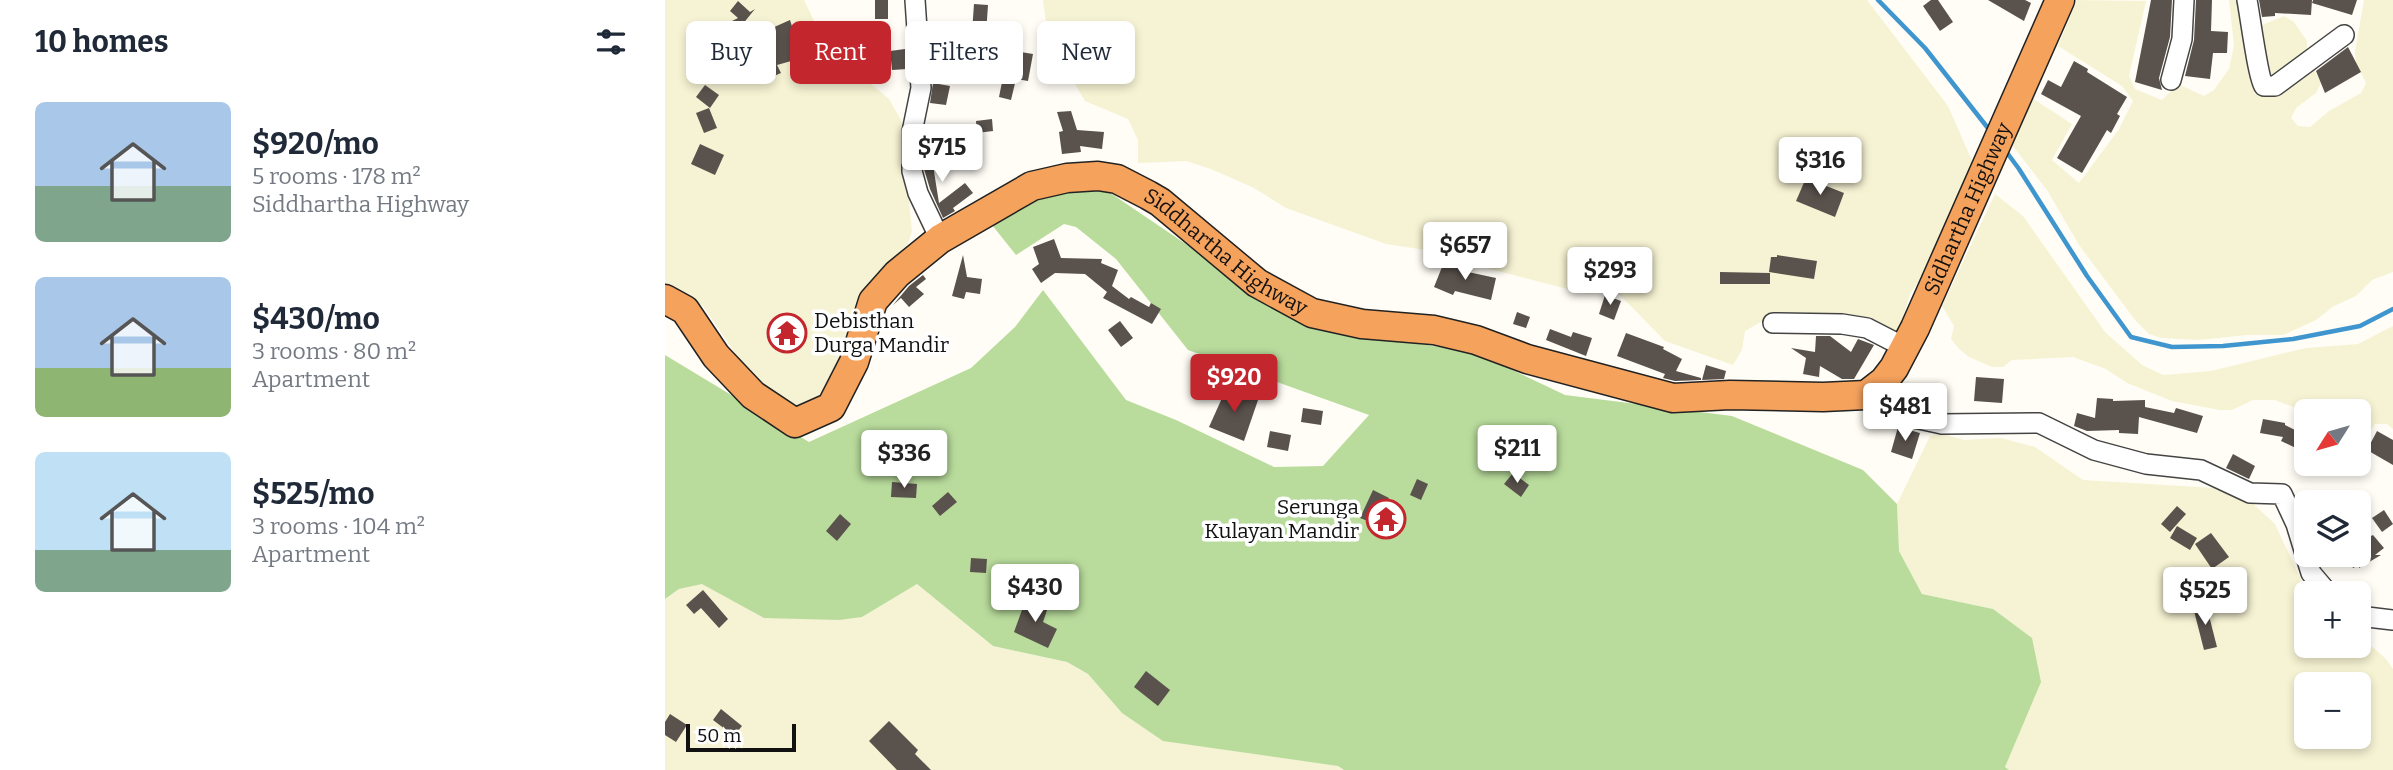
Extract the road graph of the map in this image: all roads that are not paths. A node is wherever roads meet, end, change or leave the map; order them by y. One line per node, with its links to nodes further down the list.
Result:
1 (915, 0): 7 (street)
2 (2060, 0): 10 (highway, Sidhartha Highway)
3 (2185, 0): 6 (street)
4 (2247, 0): 5 (street)
5 (2344, 35)
6 (2171, 80)
7 (940, 239): 8 (highway, Siddhartha Highway); 11 (highway, Siddhartha Highway)
8 (665, 299)
9 (1773, 323): 10 (street)
10 (1910, 338): 11 (highway)
11 (1866, 395): 12 (street)
12 (2318, 581)
13 (2371, 617): 14 (street)
14 (2393, 620)

